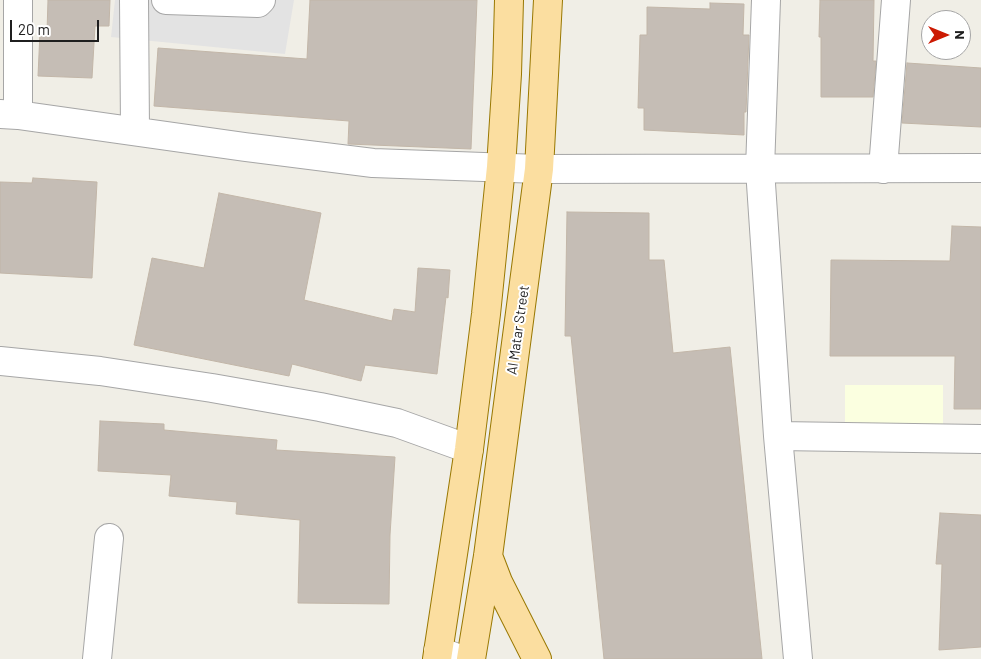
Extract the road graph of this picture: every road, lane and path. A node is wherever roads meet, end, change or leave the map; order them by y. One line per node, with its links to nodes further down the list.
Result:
1 (18, 0): 9 (street)
2 (134, 0): 10 (street)
3 (166, 0): 4 (street)
4 (261, 0)
5 (509, 0): 11 (main road)
6 (548, 0): 13 (main road, Al Matar Street)
7 (766, 0): 14 (street)
8 (896, 0): 15 (street)
9 (9, 114): 10 (street)
10 (135, 130): 11 (street)
11 (501, 167): 13 (street); 19 (main road)
12 (981, 168): 15 (street)
13 (539, 169): 14 (street); 21 (main road, Al Matar Street)
14 (760, 169): 15 (street); 17 (street)
15 (883, 169)
16 (0, 361): 19 (street)
17 (778, 436): 18 (street); 26 (street)
18 (981, 439)
19 (470, 449): 22 (main road)
20 (109, 538): 23 (street)
21 (488, 556): 24 (main road, Al Matar Street); 25 (main road)
22 (445, 656)
23 (97, 659)
24 (471, 659)
25 (537, 659)
26 (798, 659)

